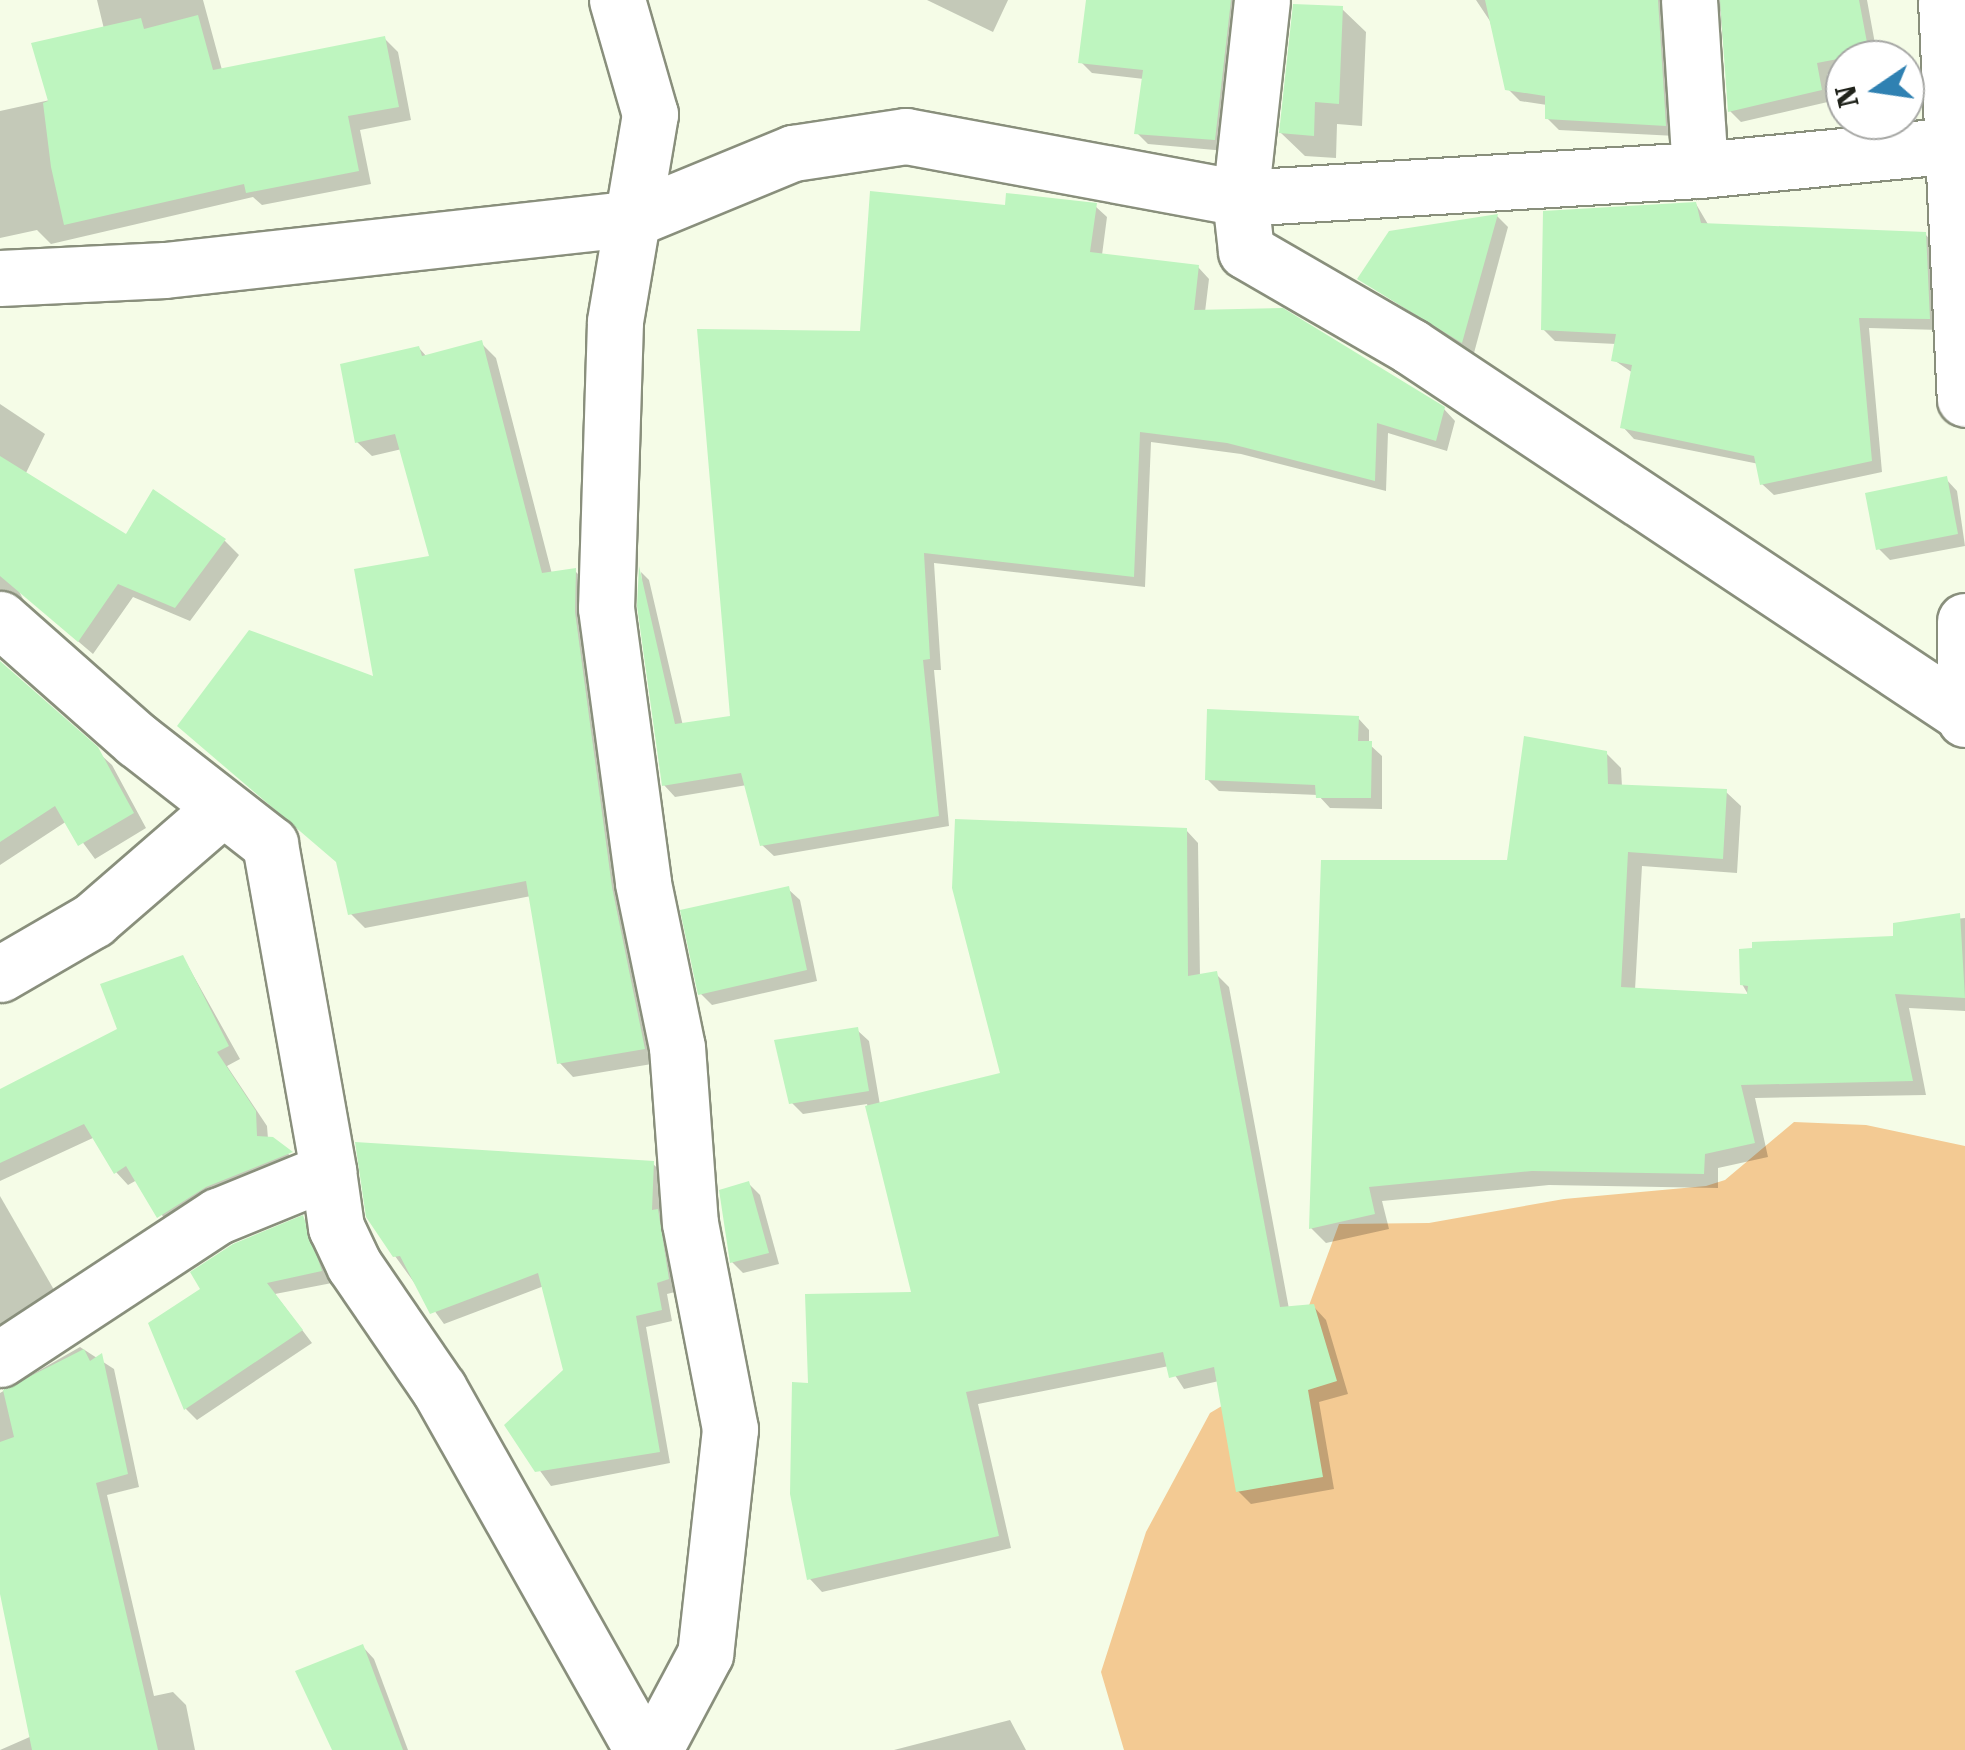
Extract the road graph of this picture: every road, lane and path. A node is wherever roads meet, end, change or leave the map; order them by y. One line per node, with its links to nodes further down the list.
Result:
1 (617, 0): 8 (street)
2 (1262, 0): 7 (street)
3 (1689, 0): 6 (street)
4 (1946, 0): 5 (street)
5 (1959, 145): 6 (street); 10 (street)
6 (1700, 170): 7 (street)
7 (1240, 198): 8 (street); 13 (street)
8 (635, 218): 9 (street); 19 (street)
9 (0, 278)
10 (1965, 399)
11 (0, 619): 14 (street)
12 (1965, 621): 13 (street)
13 (1964, 716)
14 (221, 809): 15 (street); 16 (street)
15 (0, 974)
16 (328, 1172): 17 (street); 18 (street)
17 (0, 1359)
18 (642, 1750)
19 (654, 1750)

